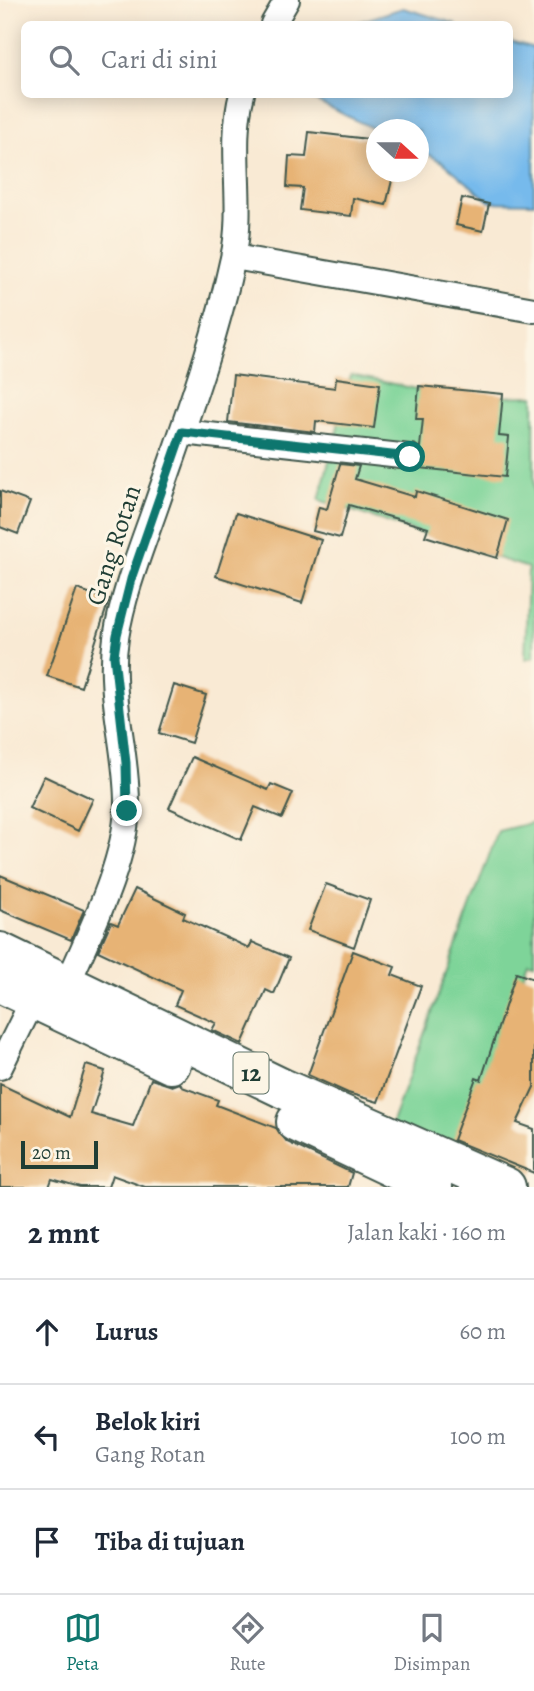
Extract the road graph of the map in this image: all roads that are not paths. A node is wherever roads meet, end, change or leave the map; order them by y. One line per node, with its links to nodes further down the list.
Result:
1 (286, 0): 2 (street)
2 (275, 21)
3 (241, 98): 4 (street, Gang Rotan)
4 (234, 257): 5 (street); 6 (street, Gang Rotan)
5 (534, 310)
6 (182, 432): 7 (street); 9 (street, Gang Rotan)
7 (410, 457)
8 (0, 952): 9 (highway, 12)
9 (40, 994): 10 (street, Gang Rotan); 11 (highway, 12); 12 (highway, 12)
10 (0, 1067)
11 (433, 1187)
12 (506, 1187)

